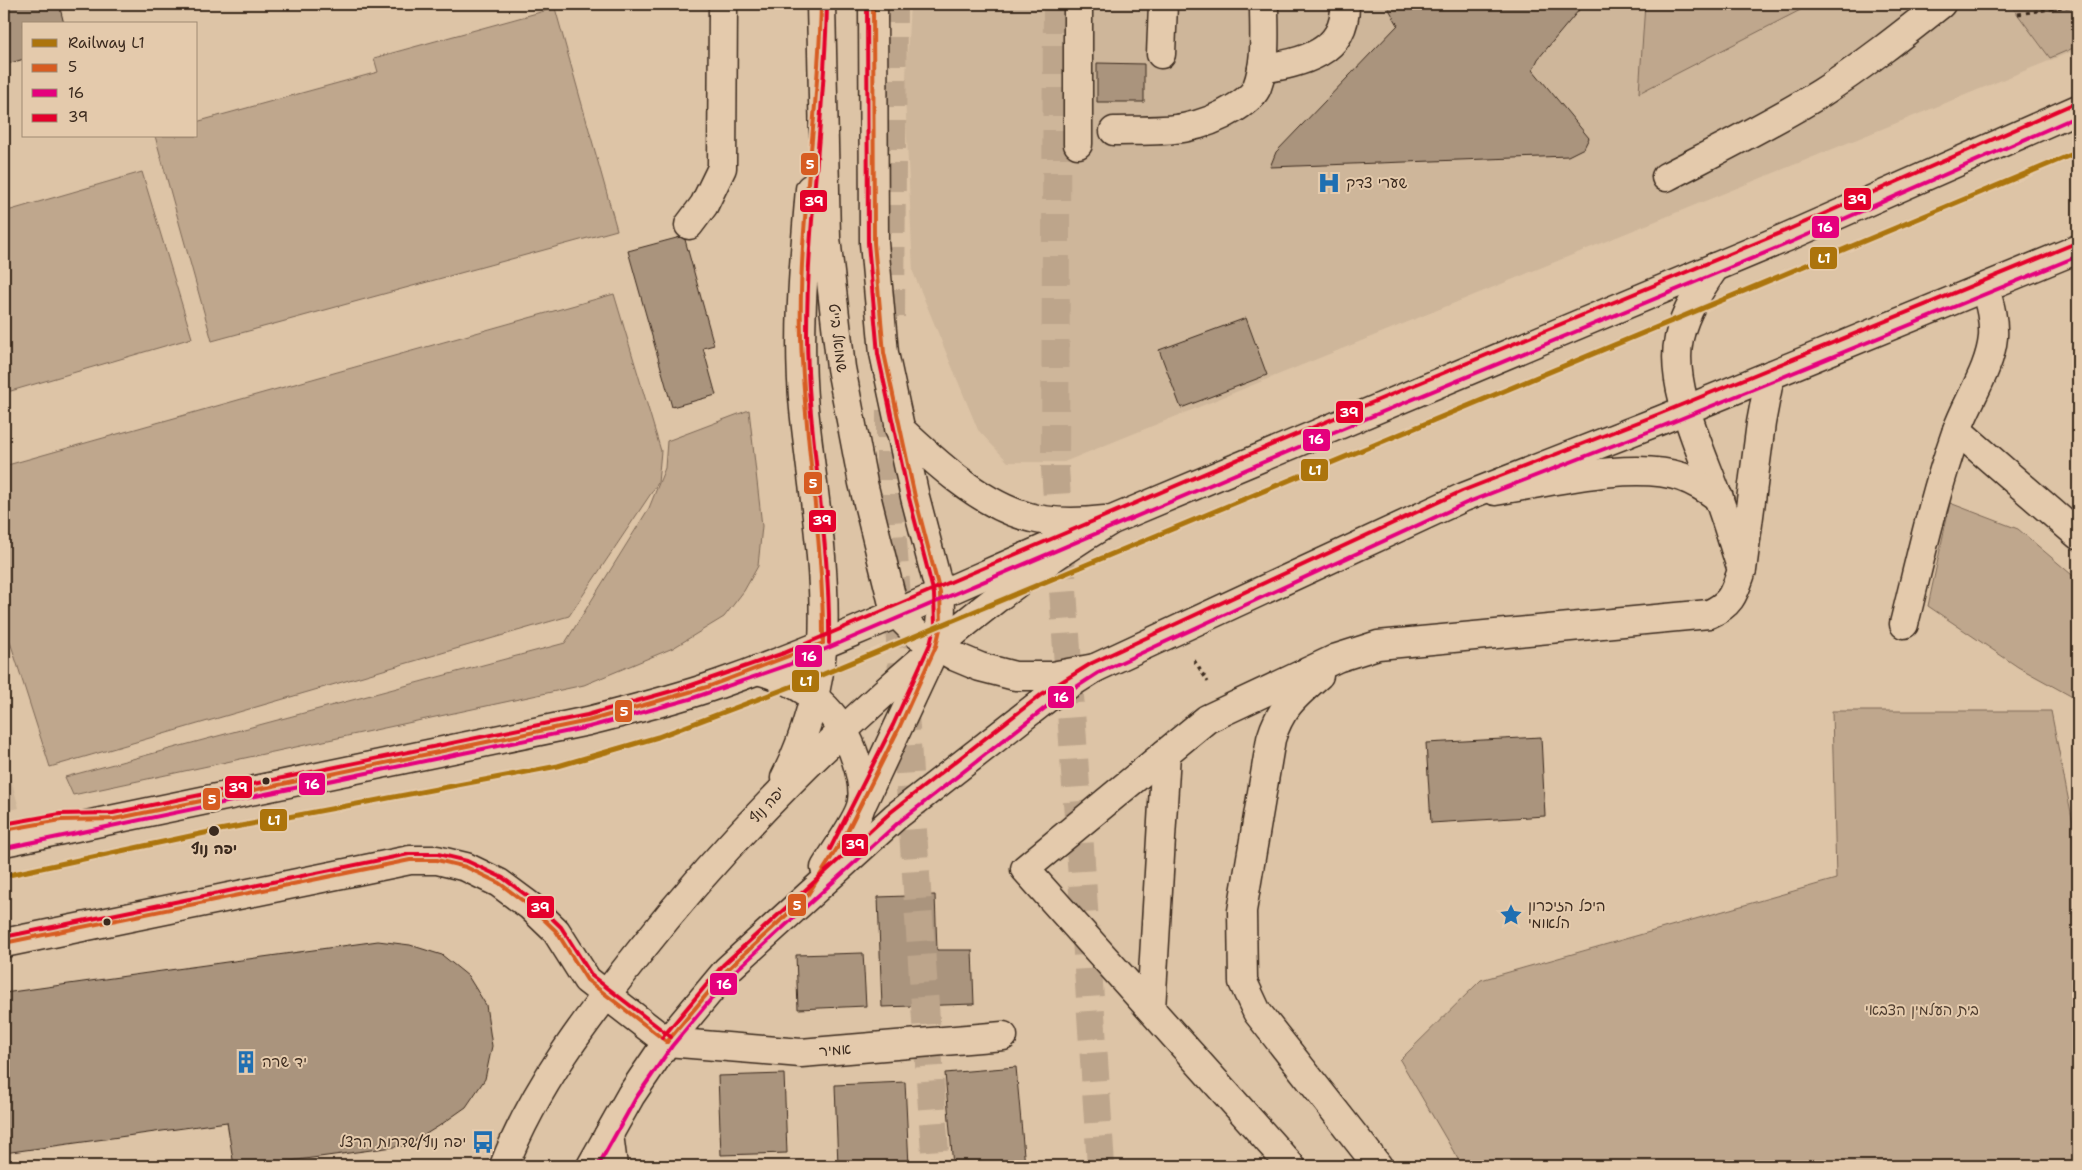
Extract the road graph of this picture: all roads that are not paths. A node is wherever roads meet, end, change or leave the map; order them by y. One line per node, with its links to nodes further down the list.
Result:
1 (723, 4): 16 (main road)
2 (821, 4): 9 (main road, שמואל בייט)
3 (873, 4): 22 (main road)
4 (1078, 4): 14 (main road)
5 (1163, 4): 10 (main road)
6 (1264, 4): 11 (main road)
7 (1345, 4): 11 (main road)
8 (1941, 4): 15 (main road)
9 (821, 48): 30 (main road, שמואל בייט); 32 (main road)
10 (1161, 54)
11 (1262, 69): 13 (main road)
12 (2078, 109): 18 (main road)
13 (1114, 131)
14 (1078, 144)
15 (1666, 177)
16 (689, 225)
17 (2078, 249): 19 (main road)
18 (1715, 267): 21 (main road); 26 (main road)
19 (1985, 288): 20 (main road); 23 (main road)
20 (1770, 375): 21 (main road); 28 (main road)
21 (1687, 408): 24 (main road); 25 (main road)
22 (899, 428): 26 (main road); 29 (main road)
23 (1957, 430): 27 (main road); 31 (main road)
24 (1464, 497): 25 (main road); 35 (main road)
25 (1718, 498): 28 (main road)
26 (1112, 520): 29 (main road); 33 (main road, יפה נוף)
27 (2078, 535)
28 (1742, 570): 34 (main road)
29 (940, 593): 30 (main road); 33 (main road)
30 (895, 612): 32 (main road); 33 (main road)
31 (1904, 624)
32 (822, 643): 36 (main road); 37 (main road)
33 (936, 646): 35 (main road); 38 (main road, יפה נוף); 41 (main road)
34 (1337, 658): 39 (main road); 56 (main road)
35 (1095, 668): 45 (main road)
36 (757, 670): 37 (main road); 42 (main road)
37 (815, 697): 38 (main road); 40 (main road)
38 (844, 729): 40 (main road, יפה נוף); 41 (main road)
39 (1166, 753): 48 (main road); 48 (main road)
40 (778, 793): 47 (main road, יפה נוף)
41 (863, 802): 45 (main road)
42 (114, 819): 43 (main road); 44 (main road)
43 (4, 830)
44 (4, 842)
45 (807, 896): 50 (main road)
46 (4, 942): 47 (main road)
47 (605, 995): 50 (main road); 52 (main road, יפה נוף)
48 (1151, 1009): 55 (main road)
49 (1003, 1036): 50 (main road, אמיר)
50 (667, 1042): 51 (main road)
51 (609, 1134): 53 (main road); 54 (main road)
52 (504, 1166)
53 (591, 1166)
54 (614, 1166)
55 (1292, 1166)
56 (1378, 1166)

